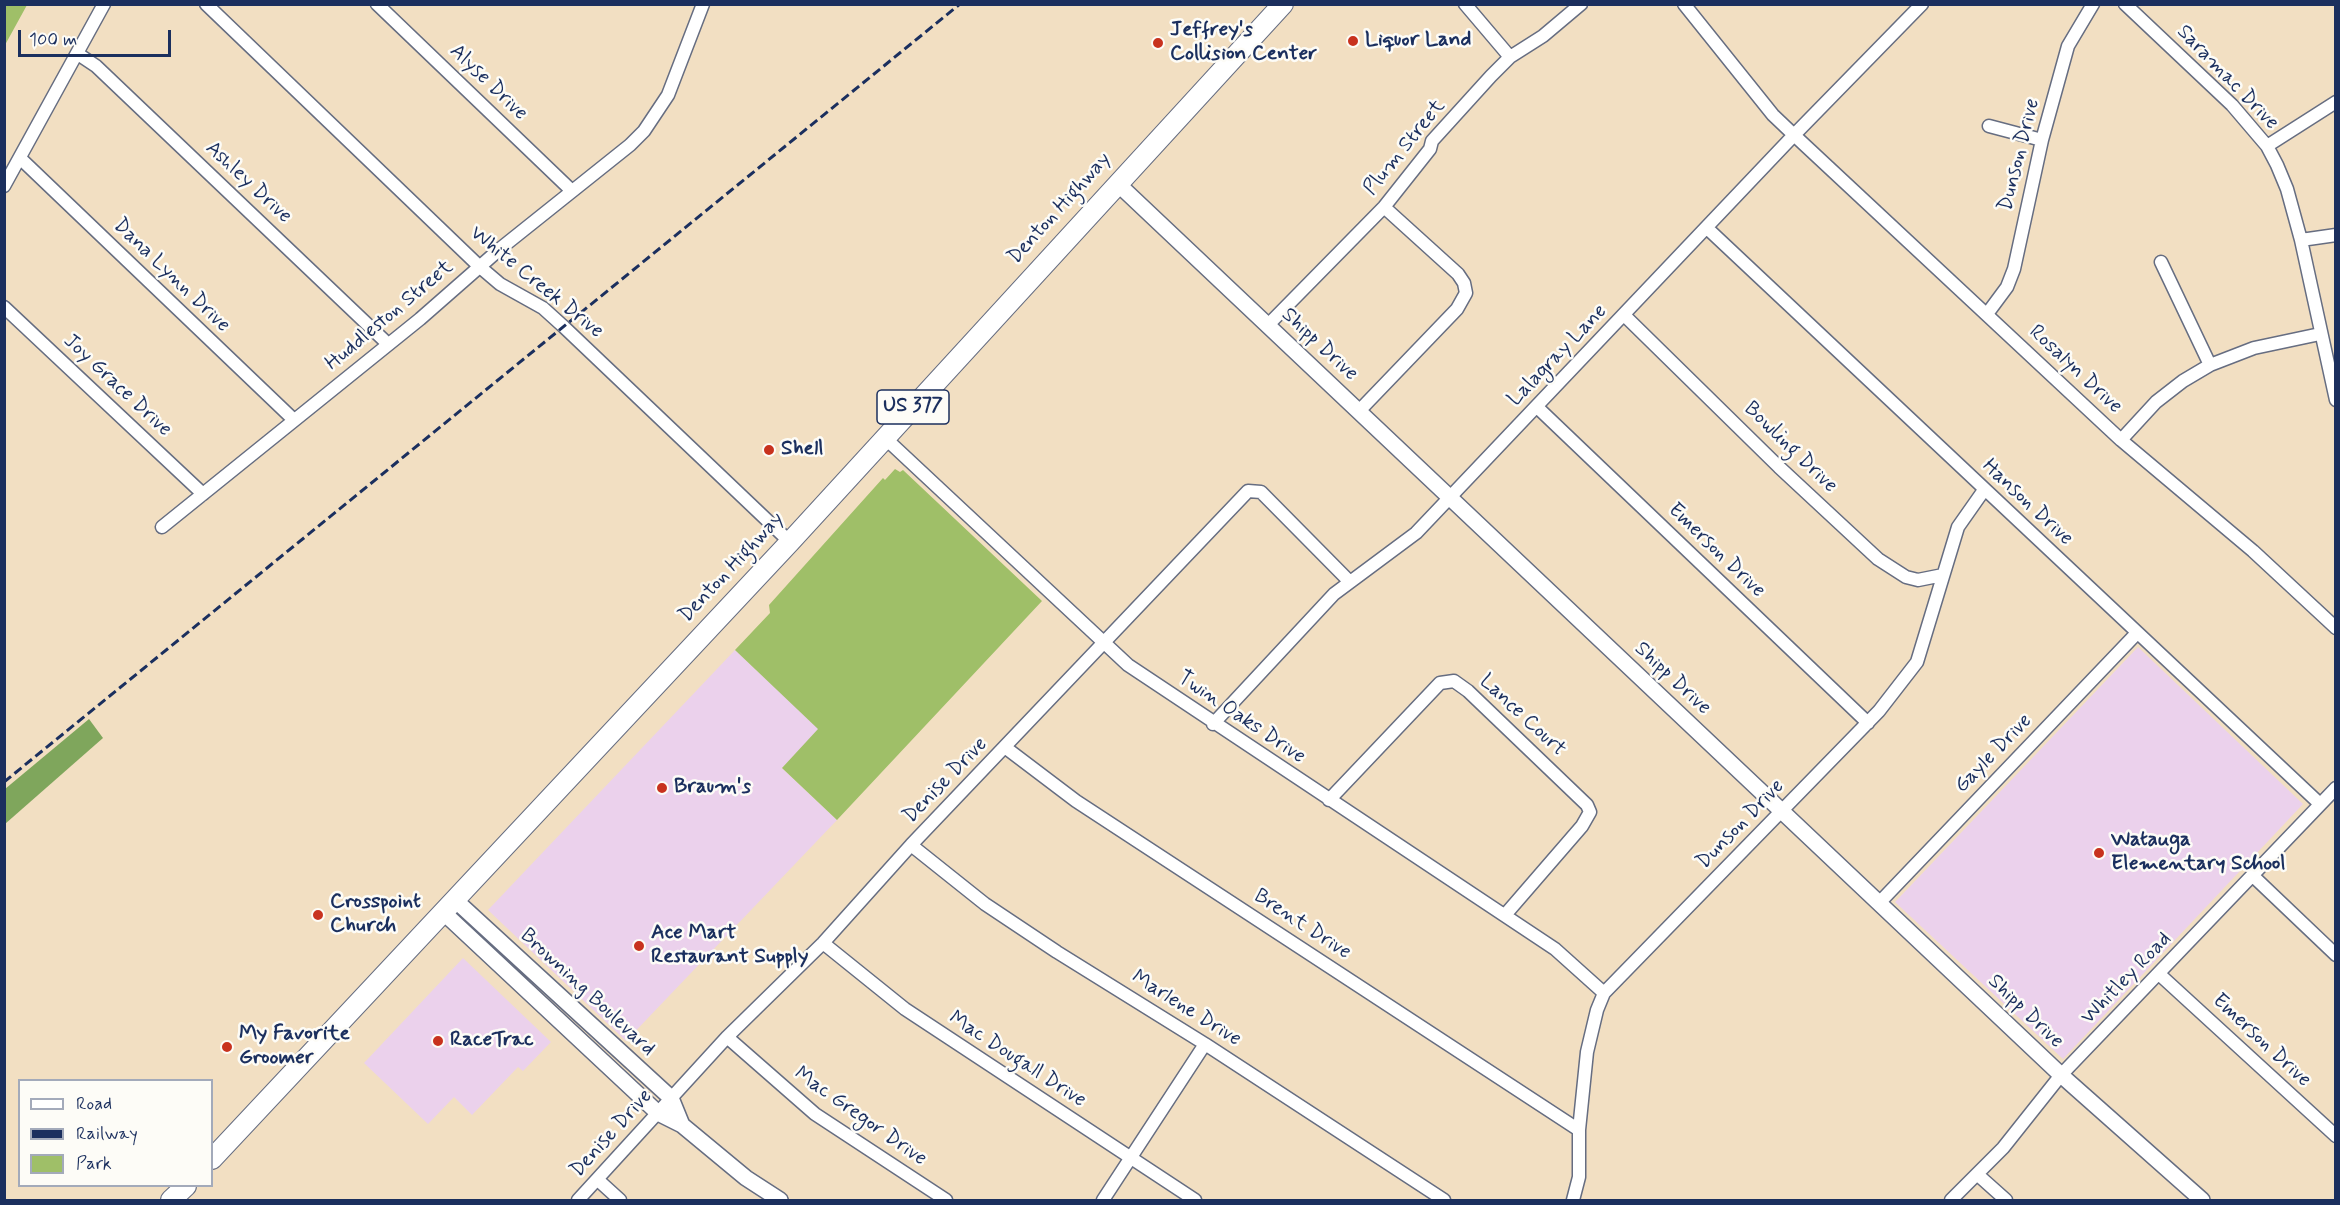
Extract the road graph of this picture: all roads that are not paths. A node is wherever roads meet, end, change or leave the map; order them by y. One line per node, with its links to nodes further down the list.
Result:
1 (104, 4): 12 (street)
2 (206, 4): 28 (street, White Creek Drive)
3 (377, 4): 22 (street, Alyse Drive)
4 (703, 4): 22 (street, Huddleston Street)
5 (1282, 4): 20 (main road, Denton Highway / US 377)
6 (1465, 4): 13 (street)
7 (1581, 4): 13 (street, Plum Street)
8 (1684, 4): 16 (street, Rosalyn Drive)
9 (1922, 4): 16 (street, Lalagray Lane)
10 (2093, 4): 17 (street, Dunson Drive)
11 (2125, 4): 18 (street, Saramac Drive)
12 (78, 54): 19 (street); 34 (street, Ashley Drive)
13 (1510, 57): 23 (street, Plum Street)
14 (2336, 102): 18 (street)
15 (1989, 126): 17 (street)
16 (1794, 135): 24 (street, Lalagray Lane); 30 (street, Rosalyn Drive)
17 (2042, 140): 30 (street, Dunson Drive)
18 (2267, 146): 26 (street, Saramac Drive)
19 (21, 159): 21 (street); 39 (street, Dana Lynn Drive)
20 (1118, 183): 32 (street, Shipp Drive); 40 (main road, Denton Highway / US 377)
21 (4, 186)
22 (572, 191): 28 (street, Huddleston Street)
23 (1384, 207): 32 (street, Plum Street); 38 (street)
24 (1708, 229): 31 (street, Lalagray Lane); 42 (street, Hanson Drive)
25 (2336, 236): 26 (street)
26 (2301, 240): 33 (street, Saramac Drive)
27 (2161, 262): 35 (street)
28 (480, 267): 34 (street, Huddleston Street); 46 (street, White Creek Drive)
29 (4, 307): 43 (street, Joy Grace Drive)
30 (1987, 314): 41 (street, Rosalyn Drive)
31 (1624, 315): 37 (street, Lalagray Lane); 47 (street, Bowling Drive)
32 (1268, 325): 38 (street, Shipp Drive)
33 (2320, 334): 35 (street); 36 (street, Saramac Drive)
34 (388, 344): 39 (street, Huddleston Street)
35 (2210, 365): 41 (street)
36 (2336, 400)
37 (1537, 407): 44 (street, Lalagray Lane); 52 (street, Emerson Drive)
38 (1359, 411): 44 (street, Shipp Drive)
39 (294, 420): 43 (street, Huddleston Street)
40 (885, 438): 46 (main road, Denton Highway / US 377); 51 (street, Twin Oaks Drive)
41 (2121, 440): 49 (street, Rosalyn Drive)
42 (1984, 490): 47 (street, Dunson Drive); 50 (street, Hanson Drive)
43 (203, 494): 45 (street, Huddleston Street)
44 (1450, 498): 48 (street, Lalagray Lane); 58 (street, Shipp Drive)
45 (162, 528)
46 (790, 542): 62 (main road, Denton Highway / US 377)
47 (1943, 575): 52 (street, Dunson Drive)
48 (1349, 581): 51 (street, Denise Drive); 53 (street, Lalagray Lane)
49 (2336, 627)
50 (2137, 633): 57 (street, Hanson Drive); 61 (street, Gayle Drive)
51 (1104, 644): 53 (street, Twin Oaks Drive); 54 (street, Denise Drive)
52 (1868, 723): 58 (street, Dunson Drive)
53 (1213, 724): 56 (street, Twin Oaks Drive)
54 (1006, 748): 59 (street, Denise Drive); 76 (street, Brent Drive)
55 (2336, 788): 57 (street, Whitley Road)
56 (1329, 800): 63 (street, Twin Oaks Drive); 63 (street, Lance Court)
57 (2320, 804): 60 (street, Whitley Road)
58 (1781, 811): 61 (street, Shipp Drive); 68 (street, Dunson Drive)
59 (911, 845): 64 (street, Denise Drive); 71 (street, Marlene Drive)
60 (2253, 876): 65 (street); 66 (street, Whitley Road)
61 (1880, 902): 72 (street, Shipp Drive)
62 (449, 905): 67 (street, Browning Boulevard); 69 (street, Browning Boulevard); 78 (main road, Denton Highway / US 377)
63 (1504, 915): 68 (street, Twin Oaks Drive)
64 (823, 943): 70 (street, Denise Drive); 79 (street, Mac Dougall Drive)
65 (2336, 955)
66 (2160, 974): 72 (street, Whitley Road); 77 (street, Emerson Drive)
67 (553, 990): 69 (street); 73 (street, Browning Boulevard)
68 (1604, 993): 76 (street, Dunson Drive)
69 (540, 1004): 74 (street, Browning Boulevard)
70 (727, 1037): 73 (street, Denise Drive); 87 (street, Mac Gregor Drive)
71 (1205, 1044): 79 (street); 90 (street, Marlene Drive)
72 (2061, 1076): 80 (street, Whitley Road); 94 (street, Shipp Drive)
73 (670, 1098): 74 (street, Denise Drive); 75 (street, Browning Boulevard)
74 (658, 1113): 75 (street, Browning Boulevard); 81 (street, Denise Drive)
75 (682, 1125): 86 (street, Browning Boulevard)
76 (1579, 1130): 91 (street, Dunson Drive)
77 (2336, 1136)
78 (213, 1158)
79 (1131, 1158): 88 (street); 89 (street, Mac Dougall Drive)
80 (1978, 1175): 92 (street, Whitley Road); 93 (street)
81 (598, 1180): 84 (street, Denise Drive); 85 (street)
82 (184, 1187): 83 (main road)
83 (171, 1200)
84 (579, 1200)
85 (620, 1200)
86 (780, 1200)
87 (946, 1200)
88 (1103, 1200)
89 (1195, 1200)
90 (1444, 1200)
91 (1573, 1200)
92 (1951, 1200)
93 (2006, 1200)
94 (2202, 1200)

